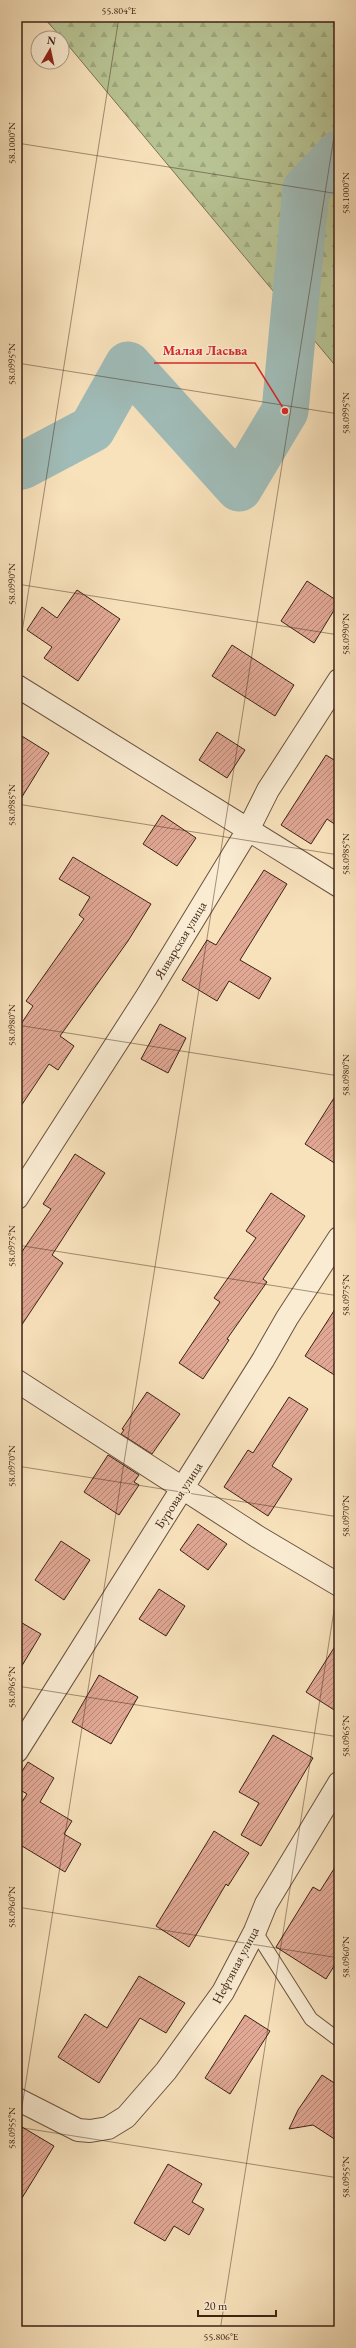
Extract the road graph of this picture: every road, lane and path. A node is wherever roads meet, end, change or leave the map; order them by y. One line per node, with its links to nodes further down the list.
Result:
1 (339, 680): 3 (street, Январская улица)
2 (17, 686): 3 (street)
3 (248, 830): 4 (street); 5 (street, Январская улица)
4 (339, 886)
5 (17, 1198)
6 (339, 1238): 8 (street, Буровая улица)
7 (17, 1381): 8 (street)
8 (182, 1488): 9 (street); 10 (street, Буровая улица)
9 (339, 1585)
10 (17, 1751)
11 (339, 1783): 12 (street, Нефтяная улица)
12 (255, 1931): 13 (lane); 14 (street, Нефтяная улица)
13 (339, 2040)
14 (17, 2099)

